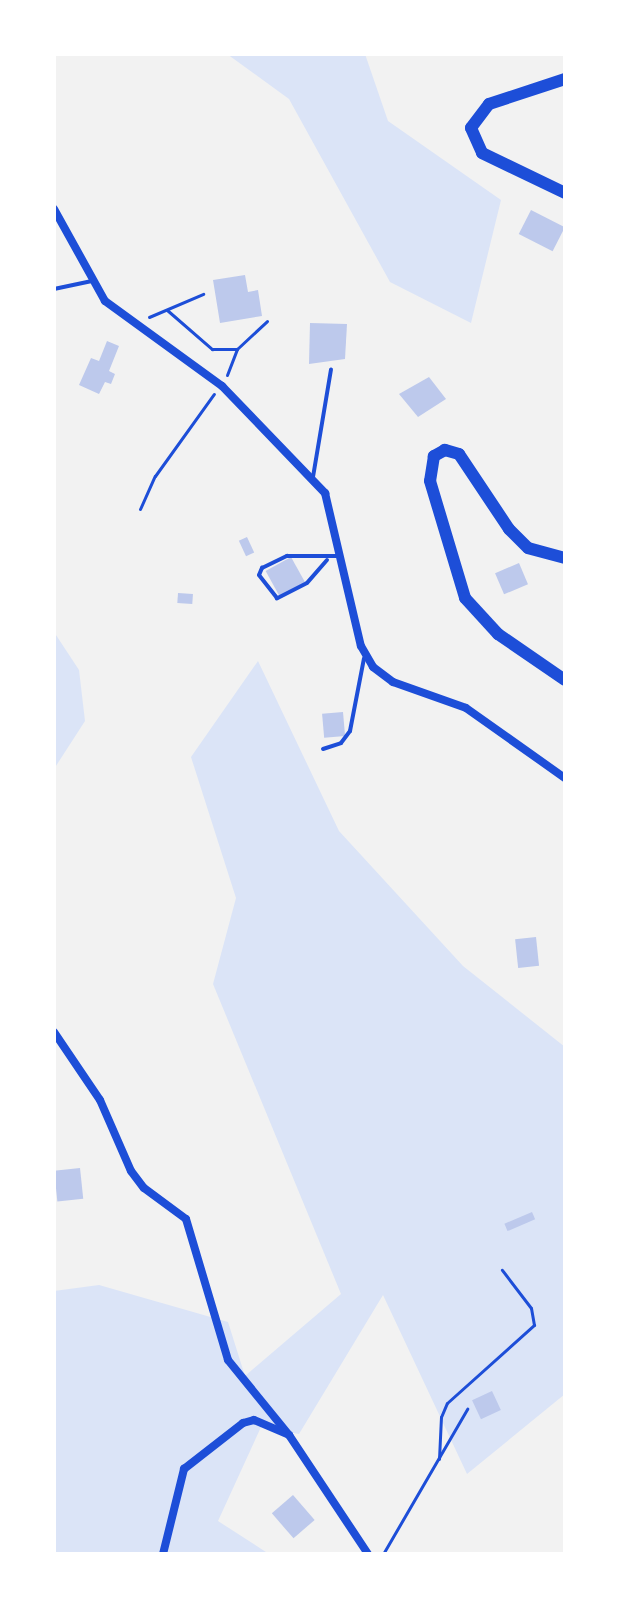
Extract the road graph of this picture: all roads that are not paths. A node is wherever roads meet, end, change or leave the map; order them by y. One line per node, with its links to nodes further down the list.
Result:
1 (565, 79): 2 (main road)
2 (565, 193)
3 (54, 209): 4 (street)
4 (93, 281): 5 (lane); 7 (street)
5 (55, 287)
6 (331, 369): 7 (lane)
7 (313, 479): 8 (street)
8 (341, 556): 10 (lane); 11 (street)
9 (565, 558): 12 (main road)
10 (327, 560): 10 (lane)
11 (365, 655): 13 (lane); 14 (street)
12 (565, 680)
13 (323, 749)
14 (565, 778)
15 (565, 1019): 16 (lane)
16 (565, 1026)
17 (54, 1032): 18 (street)
18 (289, 1435): 19 (street); 20 (street)
19 (163, 1554)
20 (368, 1554)

